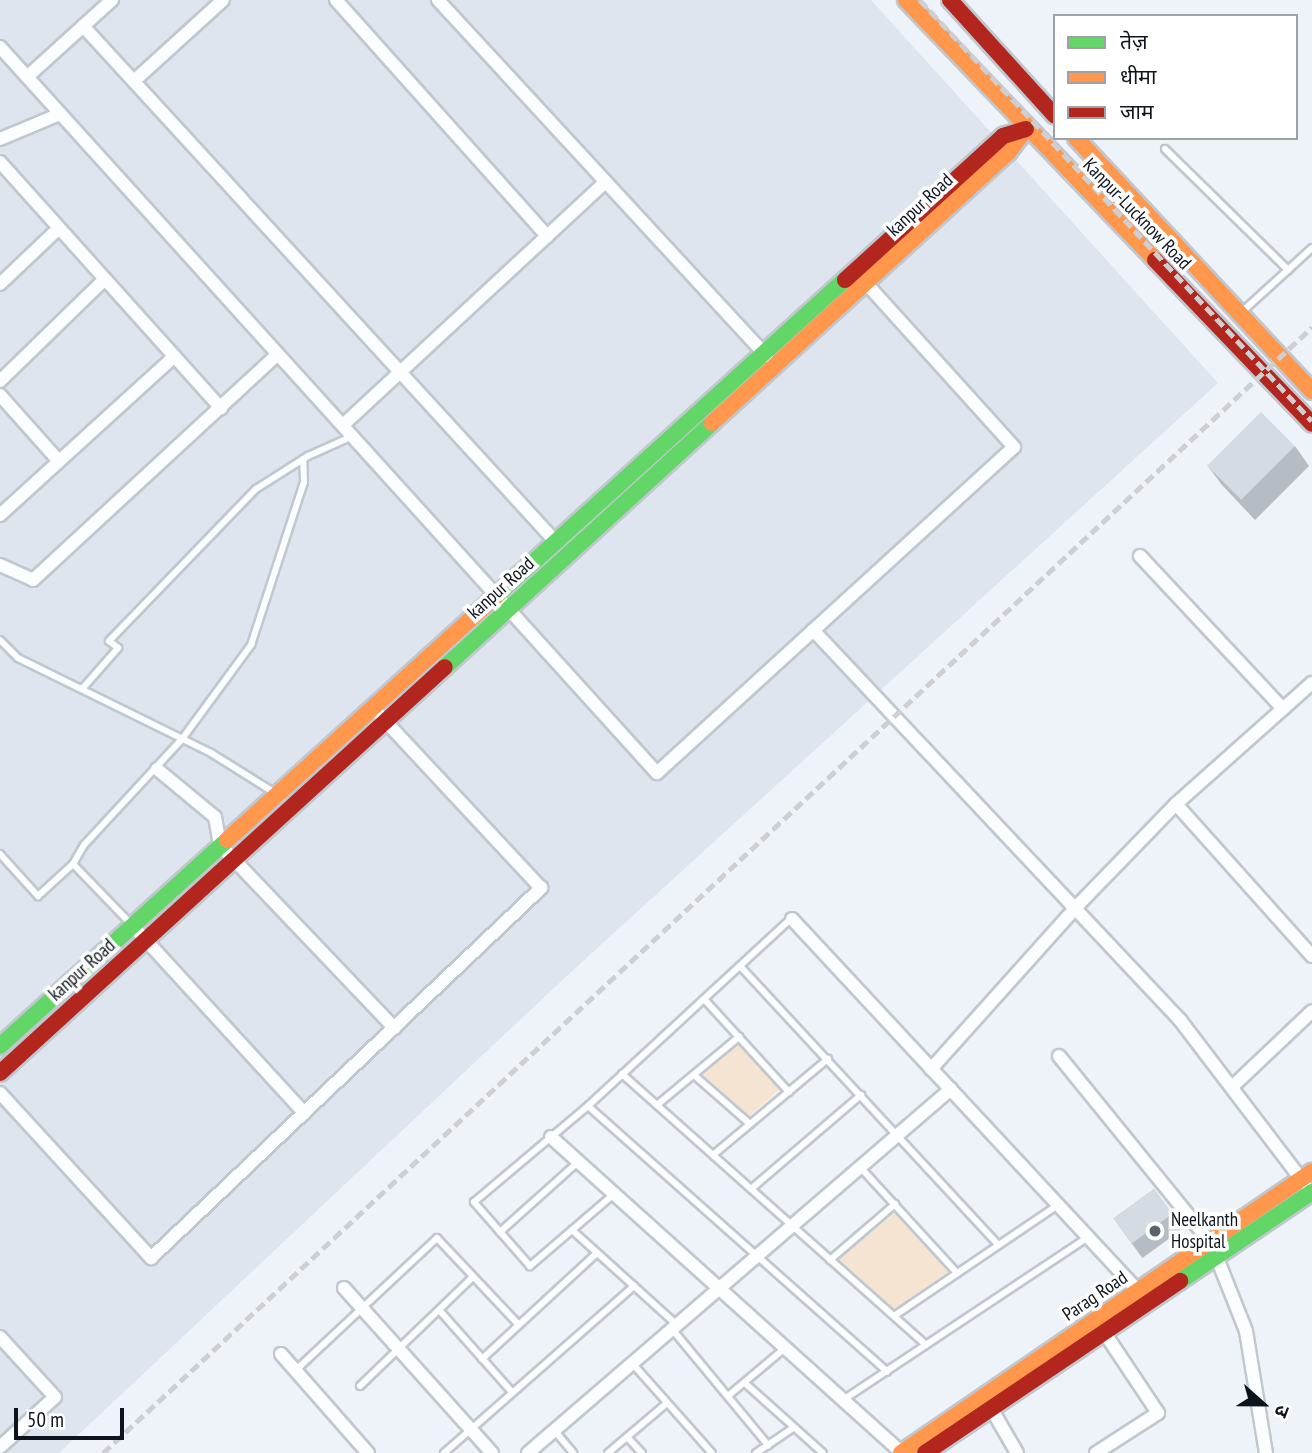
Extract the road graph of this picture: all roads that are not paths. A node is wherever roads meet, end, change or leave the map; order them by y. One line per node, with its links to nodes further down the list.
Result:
1 (112, 0): 7 (street)
2 (223, 0): 10 (street)
3 (336, 0): 20 (street)
4 (438, 0): 18 (street)
5 (906, 0): 13 (main road, Kanpur-Lucknow Road)
6 (950, 0): 12 (main road)
7 (83, 26): 9 (street); 10 (street)
8 (0, 47): 9 (street)
9 (27, 77): 11 (street)
10 (134, 81): 31 (street)
11 (60, 114): 14 (street); 28 (street)
12 (1053, 114)
13 (1026, 129): 24 (main road, kanpur Road); 27 (main road); 36 (main road, Kanpur-Lucknow Road)
14 (0, 139)
15 (1078, 140): 26 (main road, Kanpur-Lucknow Road)
16 (1165, 149): 22 (lane)
17 (0, 162): 19 (street)
18 (605, 181): 20 (street); 27 (street)
19 (59, 228): 23 (street); 25 (street)
20 (547, 236): 31 (street)
21 (1312, 248): 22 (lane)
22 (1288, 270): 26 (lane)
23 (105, 279): 29 (street); 32 (street)
24 (866, 283): 30 (main road, kanpur Road); 47 (street)
25 (0, 284)
26 (1240, 314): 33 (main road, Kanpur-Lucknow Road)
27 (762, 352): 30 (street); 42 (main road)
28 (278, 354): 35 (street); 37 (street)
29 (175, 356): 35 (street); 40 (street)
30 (776, 367): 46 (main road, kanpur Road)
31 (400, 372): 37 (street); 42 (street)
32 (0, 381)
33 (1312, 391)
34 (0, 395): 40 (street)
35 (221, 408): 44 (street)
36 (1312, 424)
37 (343, 425): 38 (street)
38 (353, 436): 39 (lane); 45 (street)
39 (303, 459): 50 (lane); 54 (lane)
40 (58, 460): 41 (street)
41 (0, 515)
42 (554, 540): 45 (main road)
43 (1140, 556): 52 (street)
44 (0, 565)
45 (495, 593): 46 (street); 51 (main road)
46 (510, 609): 47 (street); 53 (main road, kanpur Road)
47 (813, 630): 62 (street)
48 (0, 640): 50 (lane)
49 (1312, 683): 52 (street)
50 (82, 689): 54 (lane)
51 (372, 707): 53 (street); 56 (main road)
52 (1283, 709): 57 (street)
53 (386, 722): 60 (main road, kanpur Road); 70 (street)
54 (182, 739): 55 (lane); 56 (lane)
55 (158, 769): 58 (street); 61 (lane)
56 (276, 794): 58 (main road)
57 (1176, 804): 62 (street); 66 (street)
58 (220, 845): 60 (street); 64 (main road)
59 (0, 854): 61 (lane)
60 (234, 860): 65 (main road, kanpur Road); 70 (street)
61 (74, 864): 64 (lane)
62 (1076, 909): 75 (street); 79 (street)
63 (792, 919): 67 (lane); 75 (street)
64 (132, 925): 65 (street); 72 (main road)
65 (146, 940): 76 (main road, kanpur Road); 86 (street)
66 (1312, 956)
67 (740, 966): 68 (lane); 74 (lane)
68 (704, 999): 71 (lane); 77 (lane)
69 (1312, 1012): 79 (street)
70 (394, 1028): 86 (street)
71 (739, 1037): 78 (lane); 81 (lane)
72 (0, 1046)
73 (1059, 1056): 103 (street)
74 (828, 1059): 81 (lane); 83 (lane)
75 (931, 1069): 80 (street)
76 (0, 1073)
77 (622, 1074): 84 (lane); 85 (lane)
78 (694, 1075): 84 (lane); 87 (lane)
79 (1232, 1087): 93 (street)
80 (951, 1089): 88 (street); 97 (street)
81 (789, 1092): 87 (lane)
82 (0, 1093): 86 (street)
83 (861, 1095): 88 (lane); 94 (lane)
84 (657, 1105): 90 (lane)
85 (588, 1106): 89 (lane); 105 (lane)
86 (303, 1113)
87 (750, 1124): 90 (lane)
88 (898, 1135): 92 (street); 102 (lane)
89 (551, 1137): 91 (street); 100 (lane)
90 (713, 1155): 94 (lane)
91 (578, 1162): 95 (street); 100 (lane)
92 (860, 1167): 96 (lane); 98 (street)
93 (1310, 1186): 103 (main road, Parag Road)
94 (751, 1189): 98 (lane)
95 (614, 1194): 99 (lane); 111 (street)
96 (895, 1204): 106 (lane); 107 (lane)
97 (1058, 1205): 101 (street); 102 (lane)
98 (792, 1226): 105 (street); 106 (lane)
99 (572, 1230): 100 (lane); 104 (lane)
100 (500, 1232)
101 (1088, 1237): 112 (street); 120 (lane)
102 (998, 1245): 107 (lane)
103 (1213, 1250): 112 (main road, Parag Road); 156 (street)
104 (597, 1253): 109 (lane); 116 (lane)
105 (760, 1254): 111 (street); 127 (lane)
106 (830, 1260): 115 (lane)
107 (957, 1273): 115 (lane)
108 (473, 1277): 113 (lane); 114 (lane); 116 (lane)
109 (634, 1286): 117 (lane); 130 (lane)
110 (344, 1288): 113 (street)
111 (719, 1289): 117 (street); 121 (street)
112 (1144, 1297): 118 (main road, Parag Road); 152 (main road, Parag Road)
113 (362, 1308): 122 (street); 126 (lane)
114 (440, 1311): 122 (lane); 124 (lane)
115 (894, 1316): 120 (lane)
116 (518, 1324): 124 (lane)
117 (675, 1327): 125 (street); 131 (lane)
118 (1104, 1332): 134 (main road, Parag Road); 141 (street)
119 (0, 1337): 140 (street)
120 (926, 1345): 127 (lane)
121 (785, 1348): 128 (lane); 132 (street)
122 (400, 1350): 129 (lane); 136 (street)
123 (281, 1354): 126 (street)
124 (482, 1359): 130 (lane)
125 (632, 1363): 133 (lane); 137 (street)
126 (296, 1370): 142 (street)
127 (887, 1371): 132 (lane)
128 (746, 1384): 131 (lane); 135 (lane)
129 (360, 1386)
130 (512, 1392): 136 (lane)
131 (728, 1396): 139 (lane)
132 (843, 1400): 152 (street)
133 (667, 1403): 138 (lane); 149 (lane)
134 (991, 1408): 153 (main road, Parag Road); 154 (street)
135 (793, 1428): 139 (lane); 151 (lane)
136 (470, 1429): 143 (lane); 144 (street)
137 (554, 1430): 145 (street); 146 (lane)
138 (627, 1437): 147 (lane); 148 (lane)
139 (768, 1444): 150 (lane)
140 (0, 1447)
141 (1115, 1448): 155 (street)
142 (368, 1453)
143 (444, 1453)
144 (492, 1453)
145 (528, 1453)
146 (573, 1453)
147 (608, 1453)
148 (642, 1453)
149 (712, 1453)
150 (756, 1453)
151 (823, 1453)
152 (902, 1453)
153 (925, 1453)
154 (1017, 1453)
155 (1096, 1453)
156 (1266, 1453)

